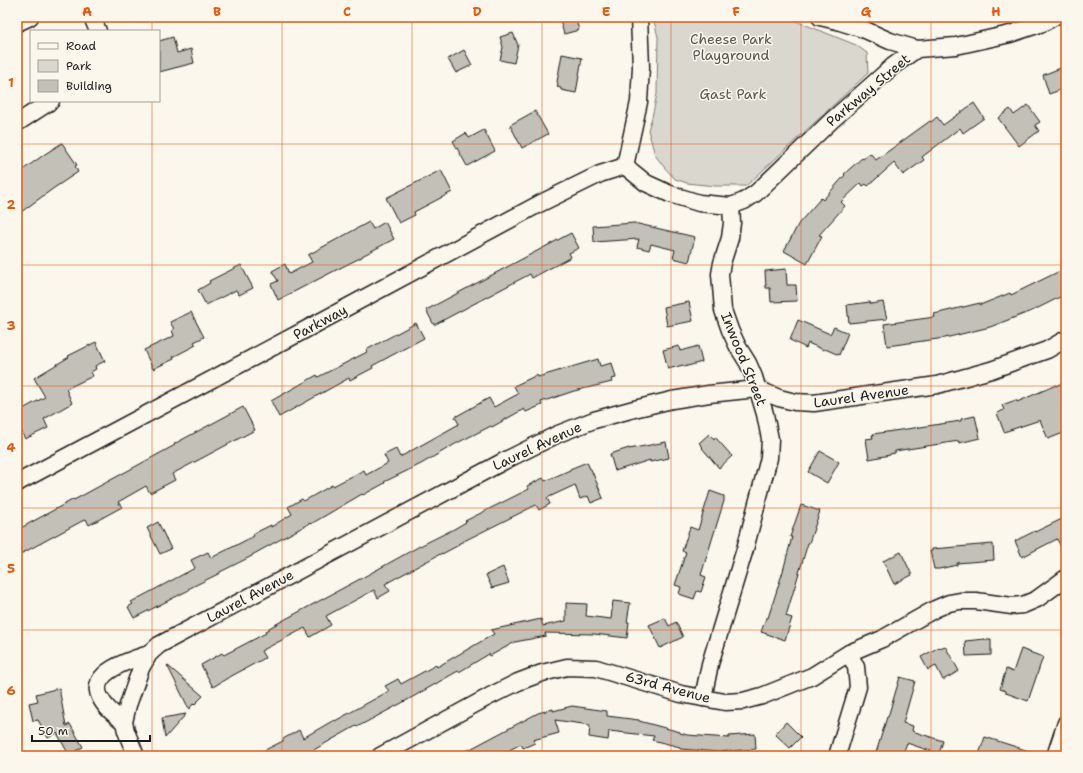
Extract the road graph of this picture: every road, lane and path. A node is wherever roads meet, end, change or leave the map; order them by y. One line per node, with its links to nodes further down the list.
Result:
1 (30, 17): 6 (street)
2 (92, 17): 7 (street)
3 (639, 17): 11 (street)
4 (820, 17): 8 (street)
5 (1054, 17): 8 (street, Parkway Street)
6 (17, 23)
7 (98, 30)
8 (917, 49): 12 (street, Parkway Street)
9 (49, 102): 10 (street)
10 (17, 123)
11 (625, 166): 12 (street); 15 (street, Parkway)
12 (730, 206): 14 (street, Inwood Street)
13 (1066, 339): 14 (street, Laurel Avenue)
14 (757, 389): 18 (street, Laurel Avenue); 19 (street, Inwood Street)
15 (17, 483)
16 (1065, 582): 17 (street, 63rd Avenue)
17 (849, 653): 19 (street, 63rd Avenue); 25 (street)
18 (149, 654): 20 (street, Laurel Avenue); 20 (street)
19 (703, 698): 24 (street, 63rd Avenue)
20 (124, 722): 23 (street)
21 (1066, 722): 22 (street)
22 (1063, 742): 26 (street)
23 (136, 756)
24 (380, 756)
25 (837, 756)
26 (1054, 756)

